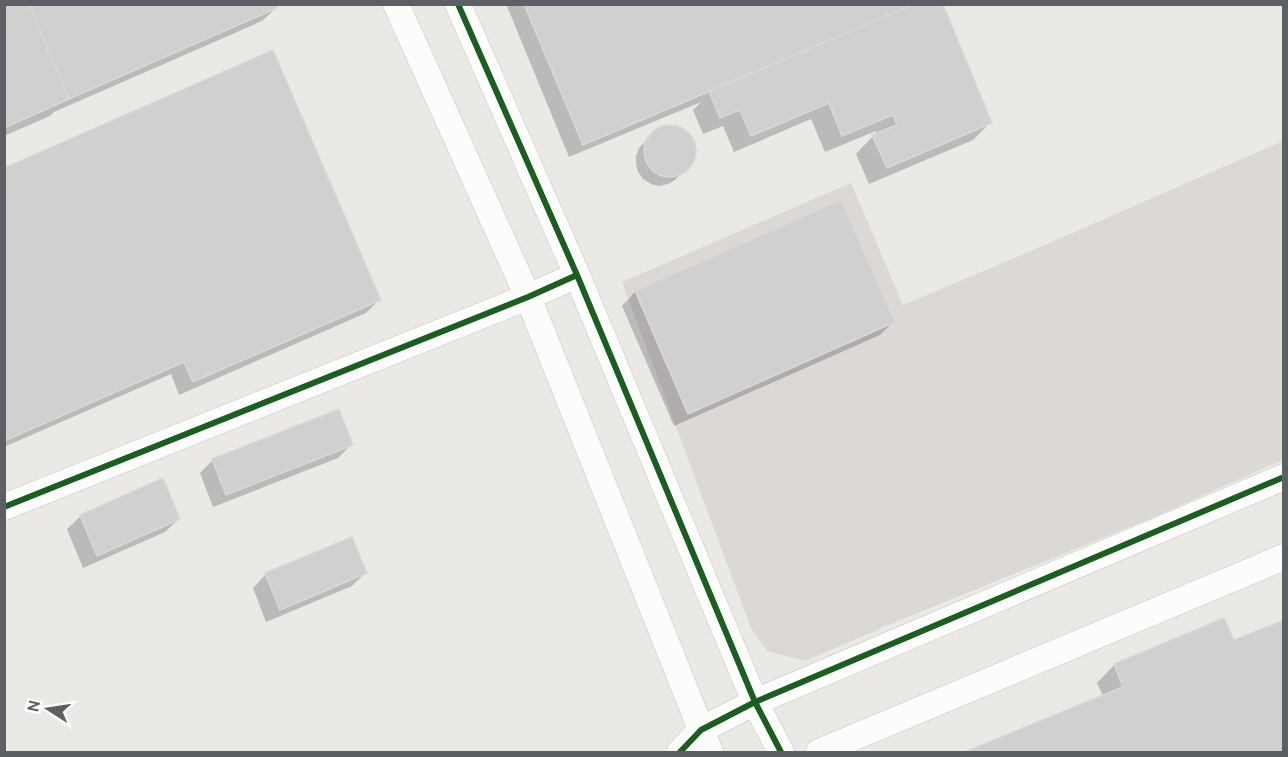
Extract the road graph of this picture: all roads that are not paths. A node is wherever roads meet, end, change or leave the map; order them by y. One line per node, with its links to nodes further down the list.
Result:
1 (396, 4): 4 (street)
2 (458, 4): 3 (street)
3 (578, 275): 4 (street); 8 (street)
4 (528, 297): 6 (street); 9 (street)
5 (1284, 477): 8 (street)
6 (4, 507)
7 (1284, 557): 12 (street)
8 (755, 702): 9 (street); 11 (street)
9 (705, 741): 10 (street)
10 (680, 753)
11 (781, 753)
12 (819, 753)

